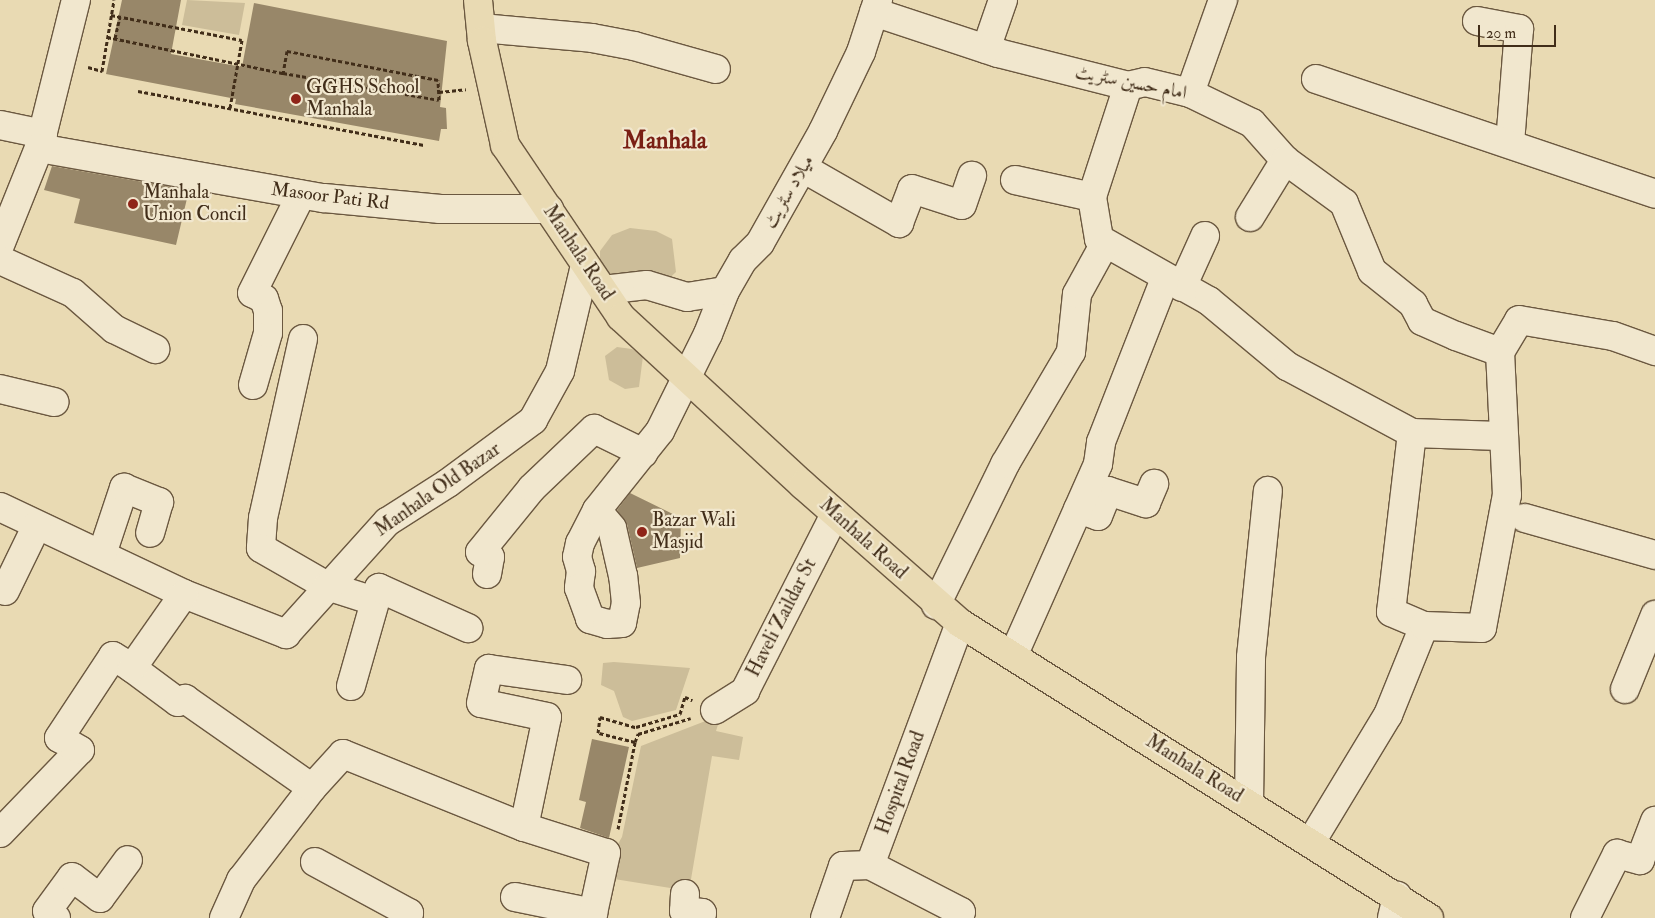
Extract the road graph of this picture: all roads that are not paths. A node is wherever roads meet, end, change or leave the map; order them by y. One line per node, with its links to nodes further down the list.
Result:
1 (76, 0): 14 (street)
2 (478, 0): 7 (main road, Manhala Road)
3 (1003, 0): 8 (street)
4 (1223, 0): 12 (street)
5 (876, 6): 8 (street, امام حسین سٹریٹ); 17 (street, میلاد سٹریٹ)
6 (1477, 21): 15 (street)
7 (481, 28): 9 (street); 23 (main road, Manhala Road)
8 (986, 49): 11 (street, امام حسین سٹریٹ)
9 (716, 69)
10 (1316, 78): 15 (street)
11 (1128, 86): 12 (street, امام حسین سٹریٹ); 22 (street)
12 (1190, 93): 16 (street, امام حسین سٹریٹ)
13 (0, 125): 14 (street, Masoor Pati Rd)
14 (41, 141): 20 (street, Masoor Pati Rd); 27 (street)
15 (1510, 144): 21 (street)
16 (1285, 160): 24 (street); 36 (street, امام حسین سٹریٹ)
17 (803, 168): 18 (street); 32 (street, میلاد سٹریٹ)
18 (972, 176)
19 (1015, 180): 22 (street)
20 (301, 194): 23 (street, Masoor Pati Rd); 38 (street)
21 (1655, 194)
22 (1092, 197): 26 (street)
23 (549, 209): 29 (main road, Manhala Road)
24 (1250, 217)
25 (1205, 236): 30 (street)
26 (1105, 243): 30 (street); 60 (street)
27 (0, 245)
28 (0, 260): 34 (street)
29 (586, 265): 31 (main road, Manhala Road); 56 (street, Manhala Old Bazar)
30 (1173, 283): 41 (street); 47 (street)
31 (603, 290): 32 (street); 37 (main road, Manhala Road)
32 (724, 291): 37 (street, میلاد سٹریٹ)
33 (304, 339): 56 (street)
34 (155, 349)
35 (1655, 351): 36 (street)
36 (1500, 352): 63 (street)
37 (686, 376): 43 (street, میلاد سٹریٹ); 49 (main road, Manhala Road)
38 (253, 385)
39 (0, 390): 40 (street)
40 (54, 402)
41 (1412, 433): 42 (street); 63 (street)
42 (1500, 436)
43 (643, 453): 48 (street, میلاد سٹریٹ); 55 (street)
44 (1154, 484): 47 (street)
45 (1268, 490): 72 (street)
46 (0, 507): 51 (street, Manhala Old Bazar)
47 (1078, 509): 65 (street)
48 (597, 510)
49 (835, 514): 60 (main road, Manhala Road); 70 (street, Haveli Zaildar St)
50 (1526, 518): 54 (street)
51 (37, 525): 53 (street, Manhala Old Bazar); 57 (street)
52 (150, 533): 53 (street)
53 (102, 554): 58 (street, Manhala Old Bazar)
54 (1655, 555)
55 (487, 574)
56 (327, 586): 58 (street, Manhala Old Bazar); 59 (street)
57 (5, 591)
58 (184, 594): 66 (street)
59 (374, 602): 64 (street); 68 (street)
60 (936, 604): 62 (main road, Manhala Road)
61 (1655, 615): 69 (street)
62 (960, 623): 65 (main road, Manhala Road); 79 (street, Hospital Road)
63 (1424, 626): 76 (street)
64 (468, 628)
65 (1013, 656): 72 (main road, Manhala Road)
66 (132, 668): 71 (street); 75 (street)
67 (567, 680): 74 (street)
68 (351, 686)
69 (1625, 688)
70 (715, 710)
71 (312, 788): 74 (street); 85 (street)
72 (1249, 804): 76 (main road, Manhala Road)
73 (1655, 820): 91 (street)
74 (524, 827): 83 (street)
75 (0, 833)
76 (1311, 842): 82 (main road, Manhala Road)
77 (128, 860): 84 (street)
78 (316, 862): 86 (street)
79 (870, 865): 88 (street); 89 (street)
80 (686, 894): 87 (street)
81 (515, 897): 83 (street)
82 (1395, 907): 90 (main road, Manhala Road)
83 (593, 915)
84 (56, 918)
85 (224, 918)
86 (406, 918)
87 (701, 918)
88 (824, 918)
89 (959, 918)
90 (1429, 918)
91 (1585, 918)

